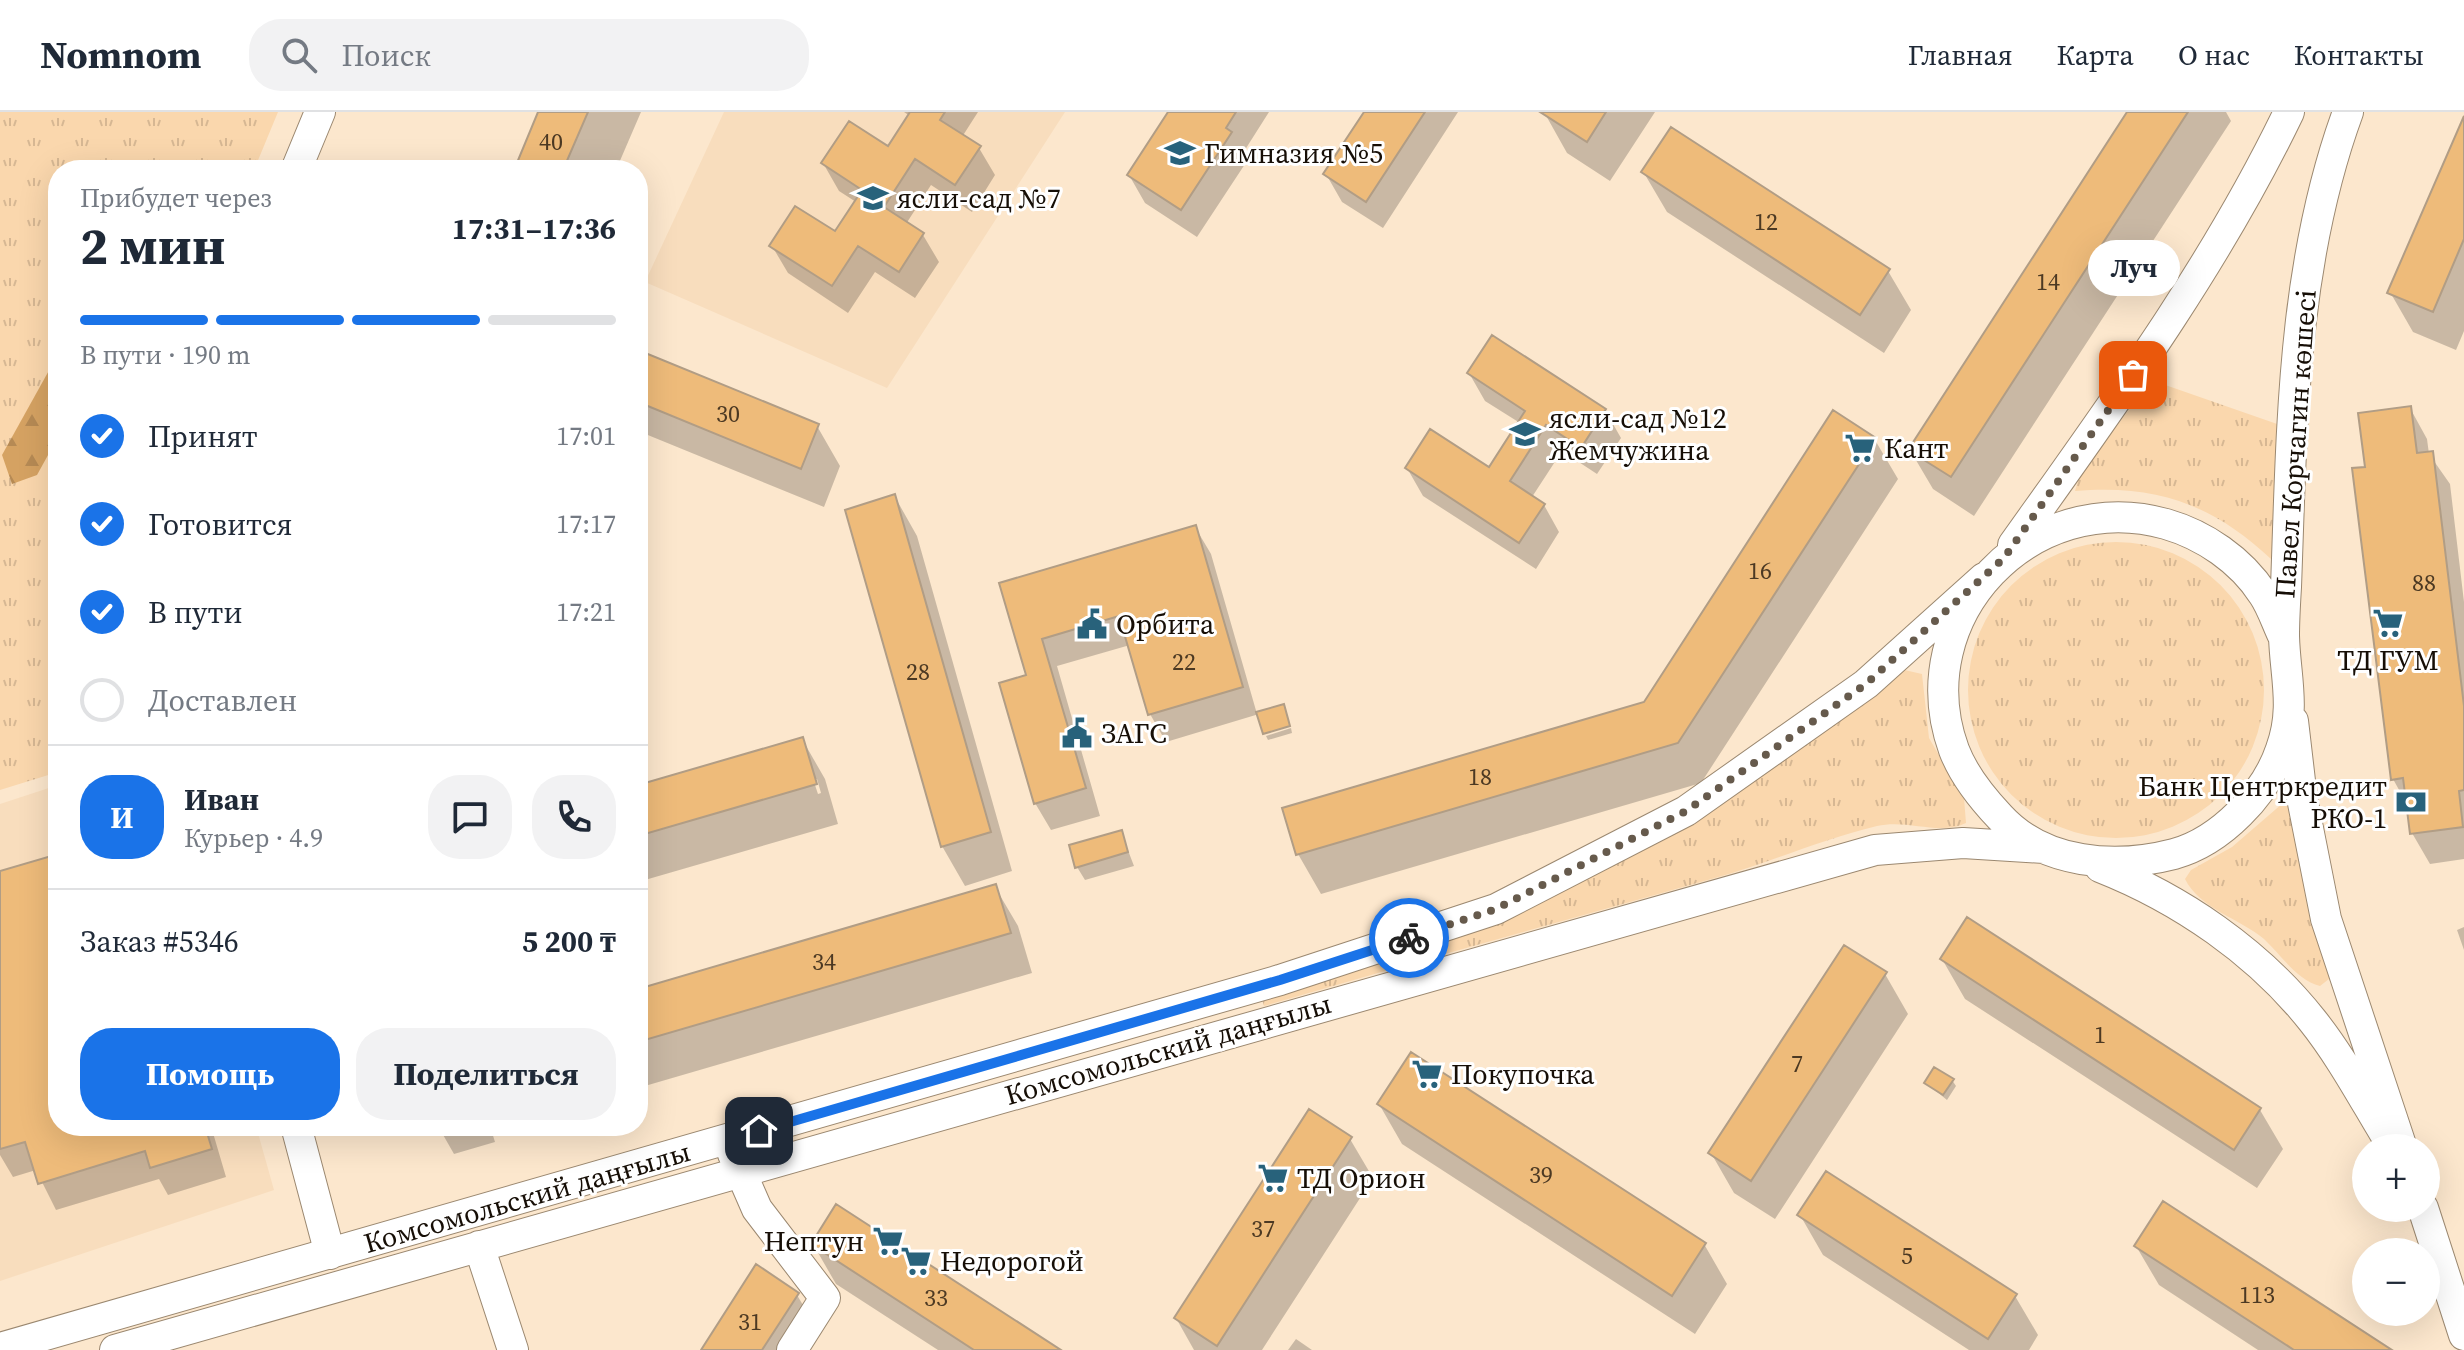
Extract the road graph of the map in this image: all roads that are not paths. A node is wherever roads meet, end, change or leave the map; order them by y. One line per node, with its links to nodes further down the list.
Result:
1 (320, 112): 4 (street)
2 (2289, 112): 5 (street)
3 (2348, 112): 6 (street, Павел Корчагин көшесі)
4 (300, 160)
5 (1994, 568): 6 (street); 8 (street); 13 (street, Комсомольский даңғылы)
6 (2284, 638): 7 (street)
7 (2291, 701): 9 (street); 11 (street)
8 (2044, 848): 9 (street); 14 (street, Комсомольский даңғылы)
9 (2083, 861): 10 (street)
10 (2386, 1134)
11 (2397, 1134)
12 (299, 1136): 17 (street)
13 (729, 1140): 14 (street); 17 (street, Комсомольский даңғылы)
14 (738, 1171): 16 (street, Комсомольский даңғылы); 23 (street)
15 (2428, 1222): 19 (street)
16 (479, 1246): 21 (street, Комсомольский даңғылы); 22 (street)
17 (330, 1254): 18 (street, Комсомольский даңғылы)
18 (109, 1317): 20 (street, Комсомольский даңғылы); 21 (street)
19 (2464, 1335)
20 (0, 1348)
21 (116, 1350)
22 (513, 1350)
23 (792, 1350)

